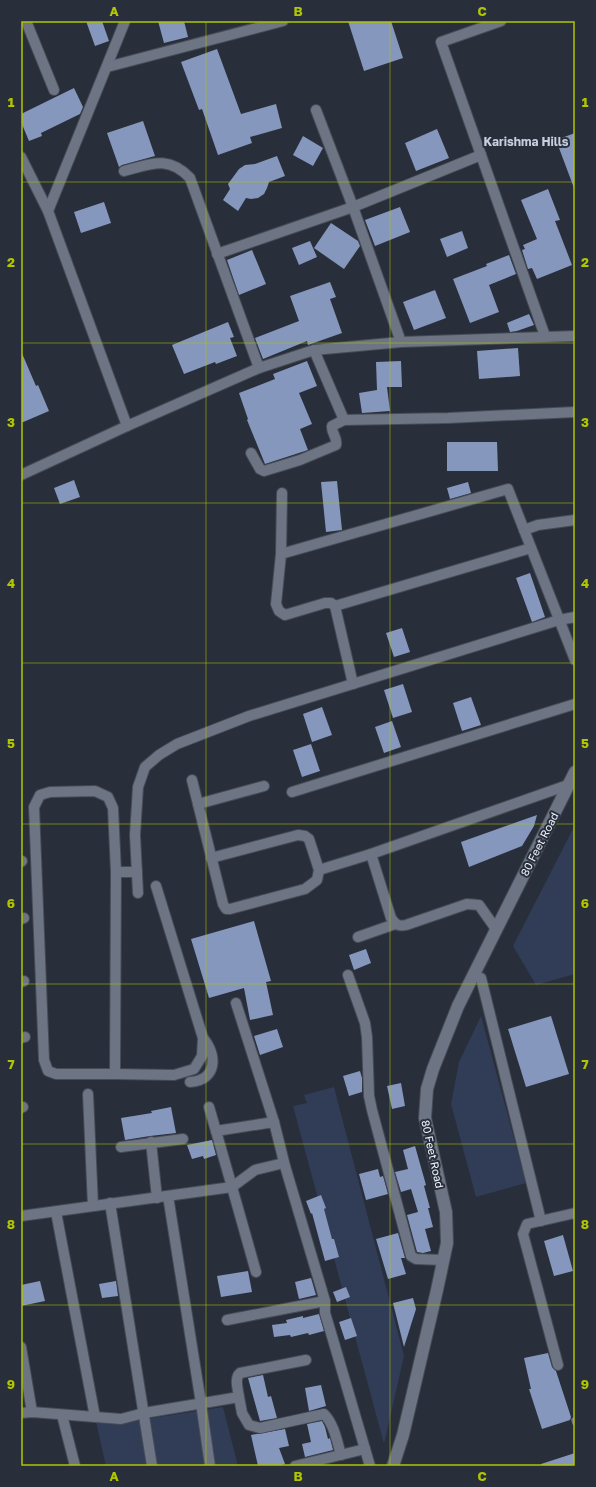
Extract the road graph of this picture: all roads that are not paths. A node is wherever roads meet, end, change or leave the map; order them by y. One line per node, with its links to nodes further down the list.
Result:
1 (26, 21): 6 (street)
2 (125, 21): 5 (street)
3 (283, 21): 5 (street)
4 (501, 21): 8 (street)
5 (107, 67): 12 (street)
6 (54, 90)
7 (316, 110): 11 (street)
8 (481, 155): 11 (street); 14 (street)
9 (21, 157): 12 (street)
10 (124, 171): 13 (street)
11 (353, 207): 13 (street); 16 (street)
12 (48, 211): 21 (street)
13 (217, 254): 18 (street)
14 (546, 336): 15 (street); 16 (street)
15 (575, 336)
16 (401, 342): 17 (street)
17 (314, 350): 18 (street); 20 (street)
18 (259, 368): 21 (street)
19 (575, 412): 20 (street)
20 (344, 420): 22 (street)
21 (127, 426): 23 (street)
22 (251, 453)
23 (21, 475)
24 (282, 493): 28 (street)
25 (575, 520): 26 (street)
26 (524, 530): 27 (street); 28 (street)
27 (532, 548): 29 (street); 31 (street)
28 (282, 554): 29 (street)
29 (336, 606): 33 (street)
30 (575, 617): 31 (street)
31 (559, 620): 32 (street); 33 (street)
32 (575, 660)
33 (353, 684): 45 (street)
34 (575, 704): 39 (street)
35 (575, 772): 38 (main road, 80 Feet Road)
36 (192, 780): 40 (street)
37 (264, 786): 40 (street)
38 (572, 787): 41 (street); 49 (main road, 80 Feet Road); 52 (main road, 80 Feet Road)
39 (292, 792)
40 (198, 804): 42 (street)
41 (371, 854): 43 (street); 48 (street)
42 (211, 858): 43 (street); 43 (street)
43 (319, 870)
44 (116, 872): 45 (street); 55 (street); 55 (street)
45 (137, 872): 47 (street)
46 (156, 886): 54 (street)
47 (138, 893)
48 (395, 924): 49 (street); 50 (street)
49 (496, 929): 74 (main road, 80 Feet Road)
50 (358, 937)
51 (348, 975): 74 (street)
52 (481, 978): 73 (street); 96 (main road, 80 Feet Road)
53 (236, 1003): 59 (street)
54 (203, 1038): 55 (street); 56 (street)
55 (115, 1074)
56 (190, 1082)
57 (88, 1094): 69 (street)
58 (209, 1107): 60 (street)
59 (274, 1122): 60 (street); 64 (street)
60 (216, 1131): 65 (street)
61 (183, 1139): 62 (street)
62 (150, 1142): 63 (street); 67 (street)
63 (121, 1147)
64 (284, 1163): 65 (street); 76 (street)
65 (232, 1187): 66 (street); 75 (street)
66 (168, 1196): 67 (street); 82 (street)
67 (157, 1198): 68 (street)
68 (110, 1204): 69 (street); 85 (street)
69 (93, 1206): 70 (street)
70 (56, 1212): 72 (street); 87 (street)
71 (575, 1213): 73 (street)
72 (21, 1216)
73 (541, 1221): 80 (street)
74 (443, 1260): 95 (main road, 80 Feet Road)
75 (256, 1272)
76 (325, 1301): 77 (street); 88 (street)
77 (227, 1320)
78 (21, 1346): 83 (street)
79 (306, 1360): 81 (street)
80 (558, 1365)
81 (239, 1397): 82 (street); 89 (street)
82 (202, 1403): 85 (street); 92 (street)
83 (32, 1412): 84 (street); 86 (street)
84 (21, 1413)
85 (144, 1413): 87 (street); 91 (street)
86 (62, 1415): 87 (street); 90 (street)
87 (95, 1418)
88 (365, 1449): 89 (street); 94 (street)
89 (341, 1455): 93 (street)
90 (76, 1466)
91 (152, 1466)
92 (210, 1466)
93 (295, 1466)
94 (370, 1466)
95 (393, 1466)
96 (401, 1466)

